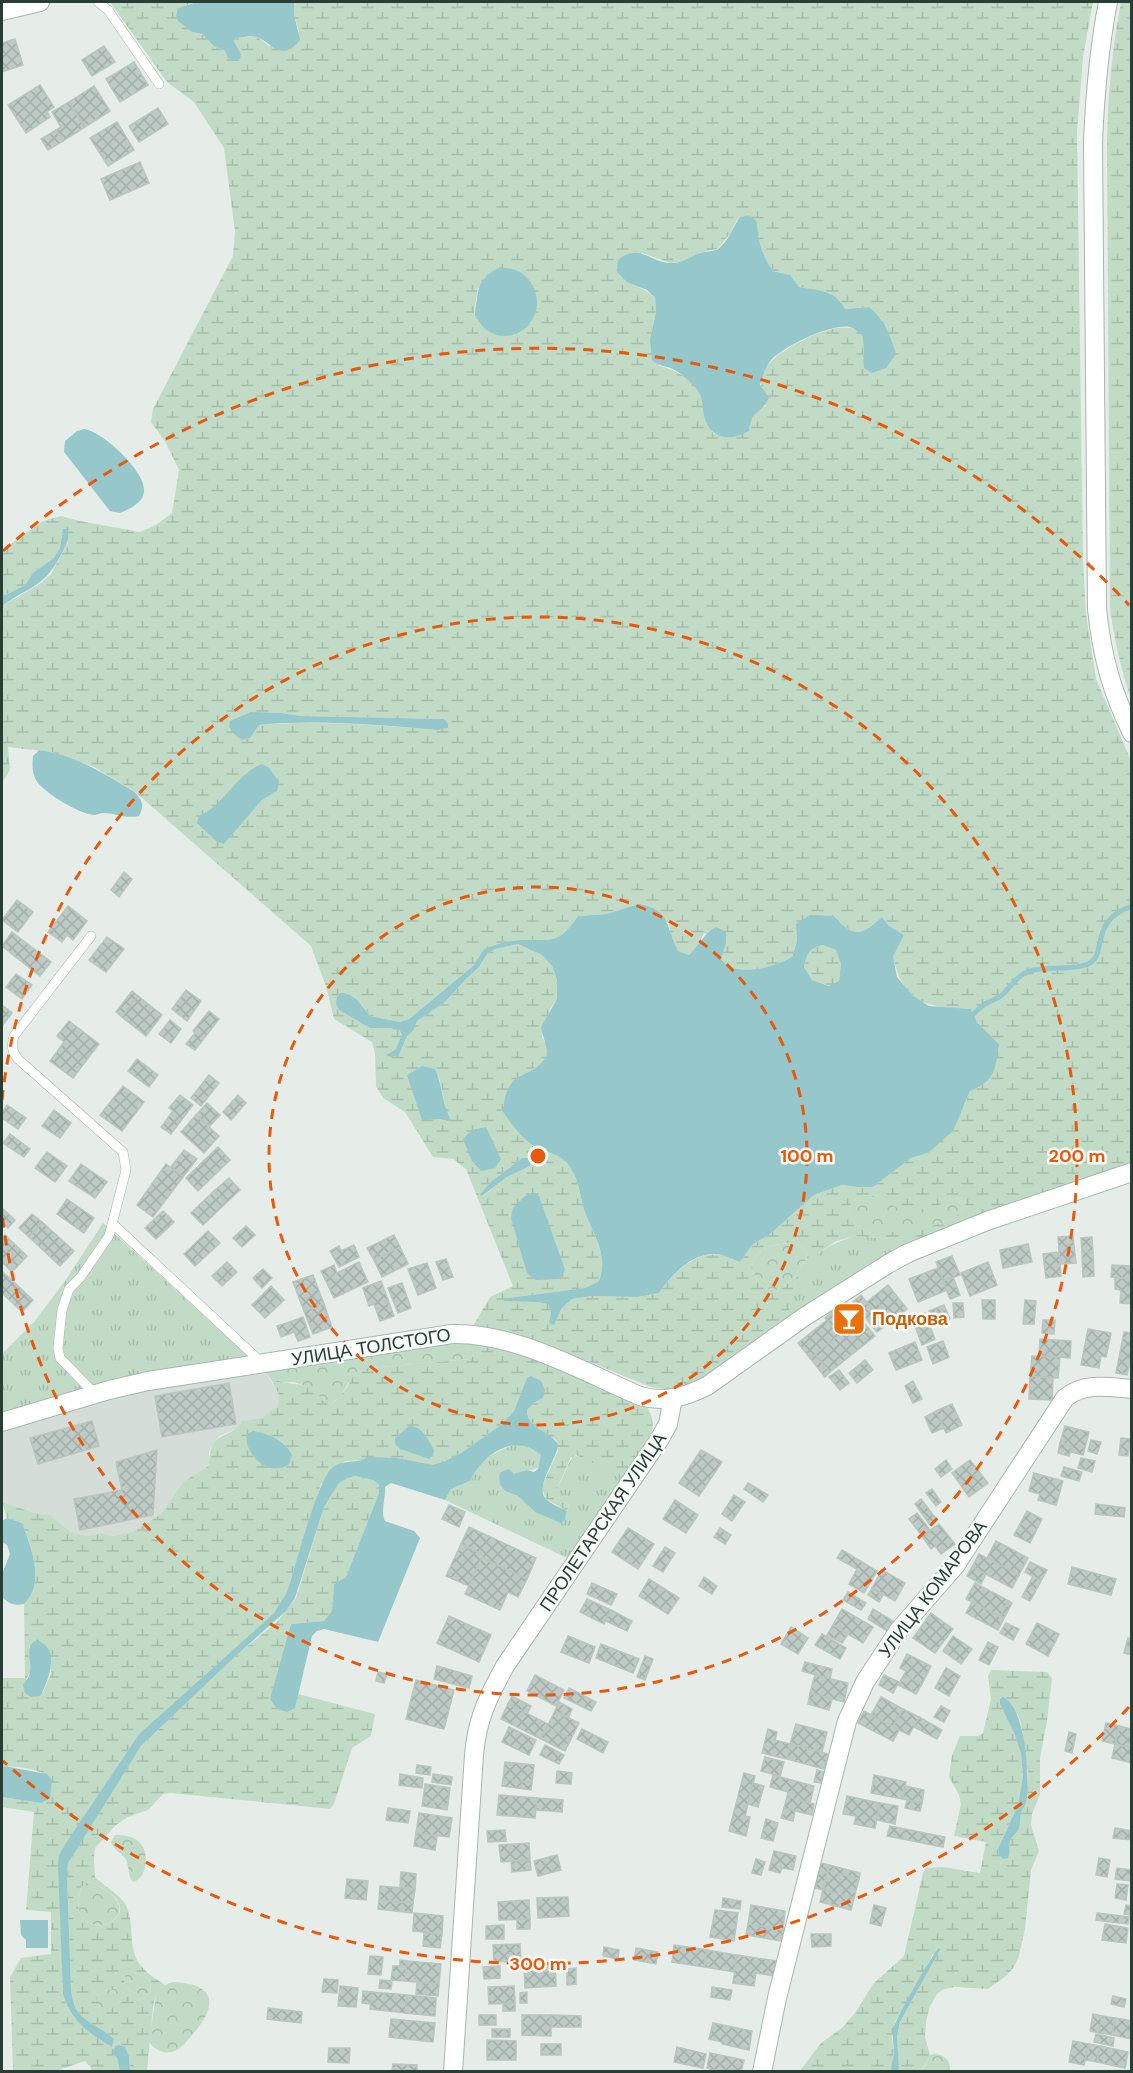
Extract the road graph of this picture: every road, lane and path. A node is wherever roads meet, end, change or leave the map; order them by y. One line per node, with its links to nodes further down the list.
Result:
1 (40, 2): 4 (main road)
2 (98, 2): 5 (lane)
3 (1108, 2): 6 (main road)
4 (2, 11)
5 (159, 84)
6 (1131, 733)
7 (91, 936): 9 (lane)
8 (1131, 1172): 13 (main road)
9 (113, 1224): 10 (lane); 12 (lane)
10 (263, 1364): 12 (main road, УЛИЦА ТОЛСТОГО); 13 (main road, УЛИЦА ТОЛСТОГО)
11 (1131, 1389): 16 (main road, УЛИЦА КОМАРОВА)
12 (95, 1394): 14 (main road, УЛИЦА ТОЛСТОГО)
13 (673, 1398): 15 (main road, ПРОЛЕТАРСКАЯ УЛИЦА)
14 (2, 1422)
15 (453, 2072)
16 (762, 2072)

